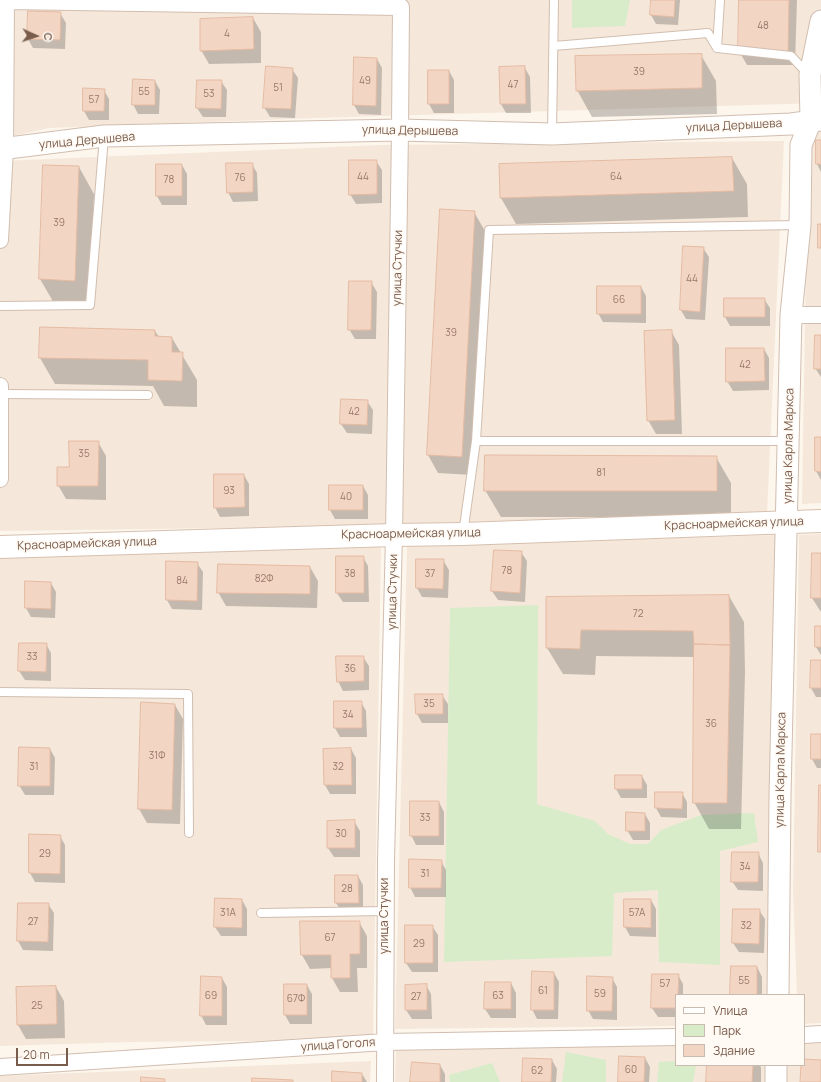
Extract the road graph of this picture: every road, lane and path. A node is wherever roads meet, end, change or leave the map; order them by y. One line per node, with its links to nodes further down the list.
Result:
1 (554, 0): 6 (lane)
2 (720, 0): 7 (lane)
3 (6, 1): 4 (street); 13 (street)
4 (401, 3): 10 (street, улица Стучки)
5 (821, 21): 8 (street, улица Карла Маркса)
6 (554, 46): 7 (lane); 11 (lane)
7 (718, 48): 8 (lane)
8 (810, 75): 9 (street, улица Карла Маркса)
9 (816, 120): 11 (street, улица Дерышева); 14 (street, улица Карла Маркса)
10 (400, 130): 11 (street, улица Дерышева); 12 (street, улица Дерышева); 28 (street, улица Стучки)
11 (552, 134)
12 (104, 136): 13 (street, улица Дерышева); 16 (lane)
13 (3, 149): 15 (street)
14 (800, 225): 17 (street, улица Карла Маркса); 22 (lane)
15 (0, 240)
16 (0, 306)
17 (791, 315): 18 (street); 23 (street, улица Карла Маркса)
18 (821, 315)
19 (0, 386): 20 (street)
20 (0, 394): 21 (lane); 24 (street)
21 (148, 395)
22 (476, 441): 23 (lane); 27 (lane)
23 (789, 441): 26 (street, улица Карла Маркса)
24 (0, 479)
25 (821, 521): 26 (main road, Красноармейская улица)
26 (787, 523): 27 (main road, Красноармейская улица); 34 (street, улица Карла Маркса)
27 (463, 534): 28 (main road, Красноармейская улица)
28 (394, 535): 29 (main road, Красноармейская улица); 32 (street, улица Стучки)
29 (0, 547)
30 (0, 692): 31 (lane)
31 (189, 833)
32 (386, 911): 33 (lane); 38 (street, улица Стучки)
33 (261, 913)
34 (778, 994)
35 (805, 1034): 36 (street)
36 (821, 1034)
37 (675, 1038): 38 (street, улица Гоголя)
38 (385, 1042): 40 (street, улица Гоголя); 41 (street, улица Стучки)
39 (776, 1066): 42 (street)
40 (0, 1067)
41 (385, 1082)
42 (776, 1082)

